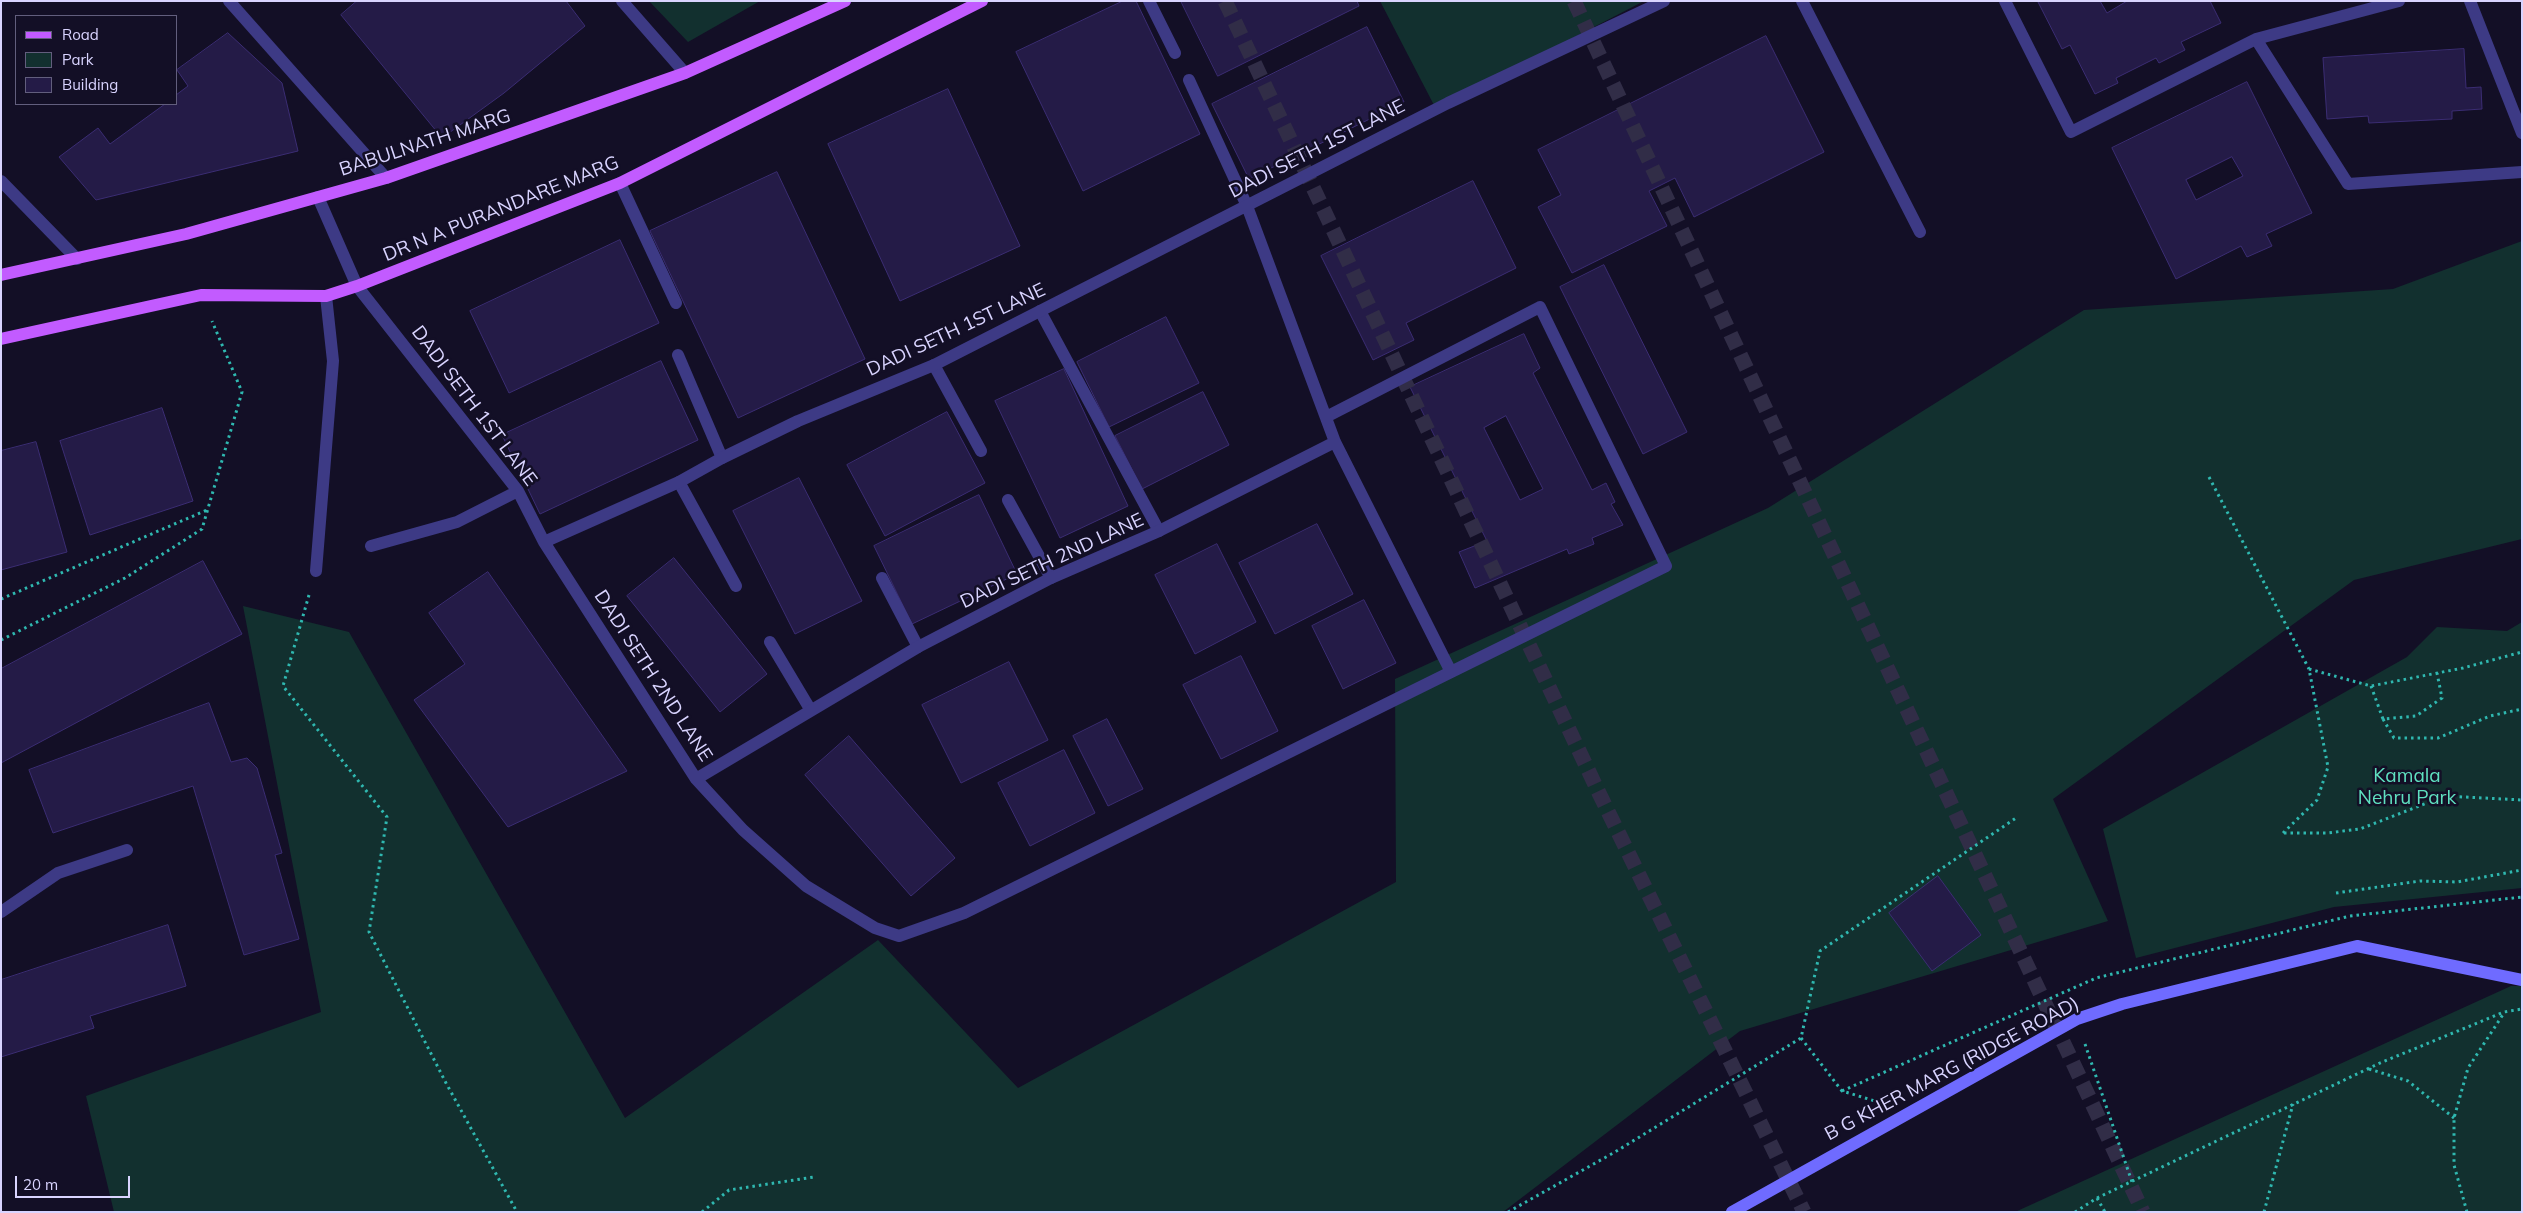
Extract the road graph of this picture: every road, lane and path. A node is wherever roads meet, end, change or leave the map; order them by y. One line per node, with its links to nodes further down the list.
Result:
1 (229, 1): 17 (street)
2 (622, 1): 13 (street)
3 (845, 1): 13 (main road, BABULNATH MARG)
4 (982, 1): 19 (main road, DR N A PURANDARE MARG)
5 (1149, 1): 12 (street)
6 (1664, 1): 21 (street, DADI SETH 1ST LANE)
7 (1802, 1): 22 (street)
8 (2005, 1): 11 (street)
9 (2399, 1): 11 (street)
10 (2470, 1): 15 (street)
11 (2256, 39): 16 (street)
12 (1175, 53)
13 (685, 73): 17 (main road, BABULNATH MARG)
14 (1189, 80): 21 (street)
15 (2522, 133)
16 (2522, 172)
17 (386, 178): 20 (main road, BABULNATH MARG)
18 (1, 181): 23 (street)
19 (620, 183): 25 (main road, DR N A PURANDARE MARG); 28 (street)
20 (318, 197): 23 (main road, BABULNATH MARG); 25 (street, DADI SETH 1ST LANE)
21 (1247, 206): 29 (street, DADI SETH 1ST LANE); 33 (street)
22 (1920, 232)
23 (77, 259): 24 (main road, BABULNATH MARG)
24 (1, 275)
25 (357, 286): 27 (main road, DR N A PURANDARE MARG); 39 (street, DADI SETH 1ST LANE)
26 (201, 296): 27 (main road, DR N A PURANDARE MARG); 30 (main road, DR N A PURANDARE MARG); 41 (path)
27 (326, 296): 45 (street)
28 (676, 303)
29 (1040, 311): 32 (street, DADI SETH 1ST LANE); 42 (street)
30 (1, 339)
31 (678, 355): 36 (street)
32 (934, 365): 35 (street); 36 (street, DADI SETH 1ST LANE)
33 (1326, 417): 34 (street); 55 (street)
34 (1335, 442): 42 (street, DADI SETH 2ND LANE); 55 (street)
35 (981, 451)
36 (722, 458): 38 (street, DADI SETH 1ST LANE)
37 (2209, 477): 54 (path)
38 (679, 482): 43 (street, DADI SETH 1ST LANE); 48 (street)
39 (518, 491): 43 (street, DADI SETH 1ST LANE); 44 (street)
40 (1008, 500): 47 (street)
41 (207, 510): 49 (path); 50 (path)
42 (1159, 531): 47 (street, DADI SETH 2ND LANE)
43 (544, 542): 61 (street, DADI SETH 2ND LANE)
44 (371, 546)
45 (316, 571): 80 (path)
46 (882, 578): 52 (street)
47 (1051, 578): 52 (street, DADI SETH 2ND LANE)
48 (736, 586)
49 (1, 599)
50 (1, 640)
51 (770, 642): 58 (street)
52 (918, 647): 58 (street, DADI SETH 2ND LANE)
53 (2522, 652): 56 (path)
54 (2309, 669): 57 (path); 62 (path)
55 (1450, 672): 61 (street)
56 (2437, 673): 57 (path); 60 (path)
57 (2371, 686): 60 (path)
58 (810, 709): 61 (street, DADI SETH 2ND LANE)
59 (2522, 709): 60 (path)
60 (2383, 719)
61 (696, 778)
62 (2522, 800)
63 (2016, 818): 72 (path)
64 (127, 850): 67 (street)
65 (2522, 870): 66 (path)
66 (2336, 893)
67 (1, 912)
68 (2522, 980): 71 (street, B G KHER MARG (RIDGE ROAD))
69 (2522, 1009): 70 (path)
70 (2504, 1012): 73 (path); 76 (path)
71 (2077, 1020): 75 (street, B G KHER MARG (RIDGE ROAD)); 78 (path)
72 (1800, 1038): 75 (path); 82 (path)
73 (2368, 1069): 74 (path); 76 (path)
74 (2292, 1104): 78 (path); 86 (path)
75 (1910, 1112): 83 (street, B G KHER MARG (RIDGE ROAD))
76 (2454, 1118): 87 (path)
77 (814, 1177): 81 (path)
78 (2132, 1182): 79 (path)
79 (2097, 1198): 84 (path); 85 (path)
80 (518, 1212)
81 (702, 1212)
82 (1508, 1212)
83 (1732, 1212)
84 (2075, 1212)
85 (2105, 1212)
86 (2264, 1212)
87 (2467, 1212)

